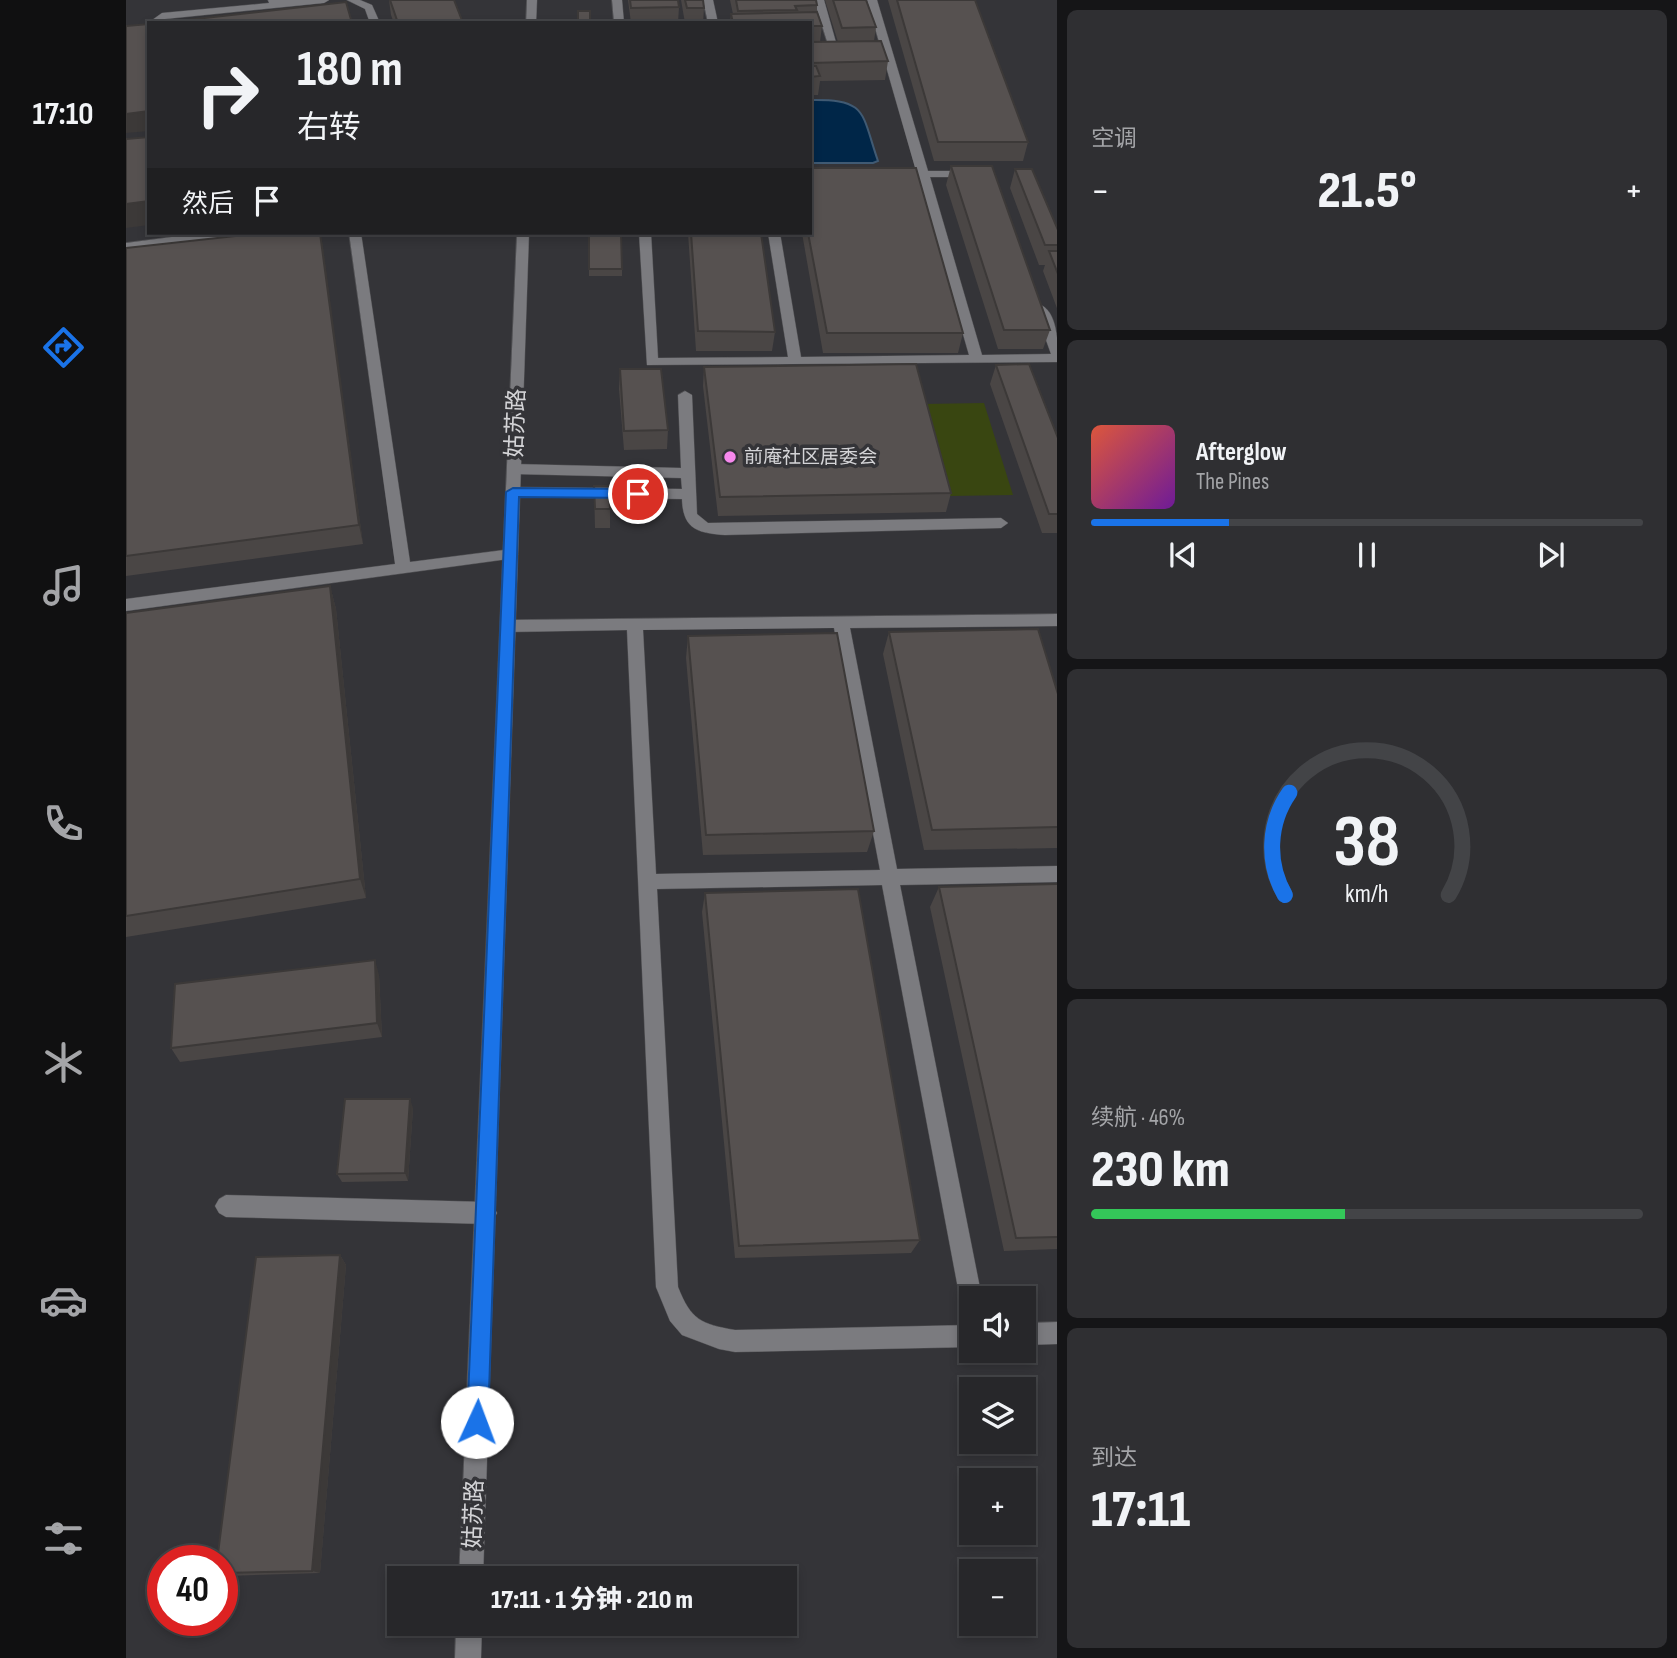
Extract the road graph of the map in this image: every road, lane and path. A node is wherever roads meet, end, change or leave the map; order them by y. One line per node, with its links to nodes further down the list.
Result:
1 (324, 0): 8 (street)
2 (352, 0): 10 (street)
3 (532, 0): 11 (street)
4 (617, 0): 12 (street)
5 (708, 0): 13 (street)
6 (819, 0): 14 (street)
7 (872, 0): 18 (street)
8 (273, 3): 9 (street)
9 (154, 21)
10 (374, 21)
11 (531, 21)
12 (619, 21)
13 (713, 21)
14 (835, 51): 15 (street); 16 (street)
15 (848, 51)
16 (823, 52)
17 (899, 174): 18 (street)
18 (925, 174): 19 (street); 29 (street)
19 (979, 174)
20 (212, 235): 25 (street)
21 (355, 235): 38 (street)
22 (523, 235): 32 (street, 姑苏路)
23 (645, 235): 30 (street)
24 (774, 235): 30 (street)
25 (126, 247)
26 (1034, 290): 27 (street)
27 (1057, 354)
28 (1057, 357): 29 (street)
29 (977, 359): 30 (street)
30 (795, 360)
31 (685, 396): 33 (street)
32 (514, 468): 33 (street); 34 (street, 姑苏路)
33 (687, 472): 35 (street)
34 (513, 492): 35 (street); 37 (street, 姑苏路)
35 (688, 494): 36 (street)
36 (1001, 523)
37 (511, 554): 38 (street); 43 (street, 姑苏路)
38 (403, 568): 39 (street)
39 (126, 605)
40 (841, 623): 41 (street); 42 (street); 45 (street)
41 (635, 625): 43 (street); 46 (street)
42 (1056, 625)
43 (508, 626): 48 (street, 姑苏路)
44 (1057, 874): 45 (street)
45 (890, 877): 46 (street); 49 (street)
46 (647, 882): 52 (street)
47 (226, 1206): 48 (street)
48 (486, 1213): 53 (street, 姑苏路)
49 (969, 1286)
50 (1057, 1333): 51 (street)
51 (1036, 1334)
52 (959, 1335)
53 (471, 1566)
54 (469, 1636): 55 (street)
55 (468, 1658)

